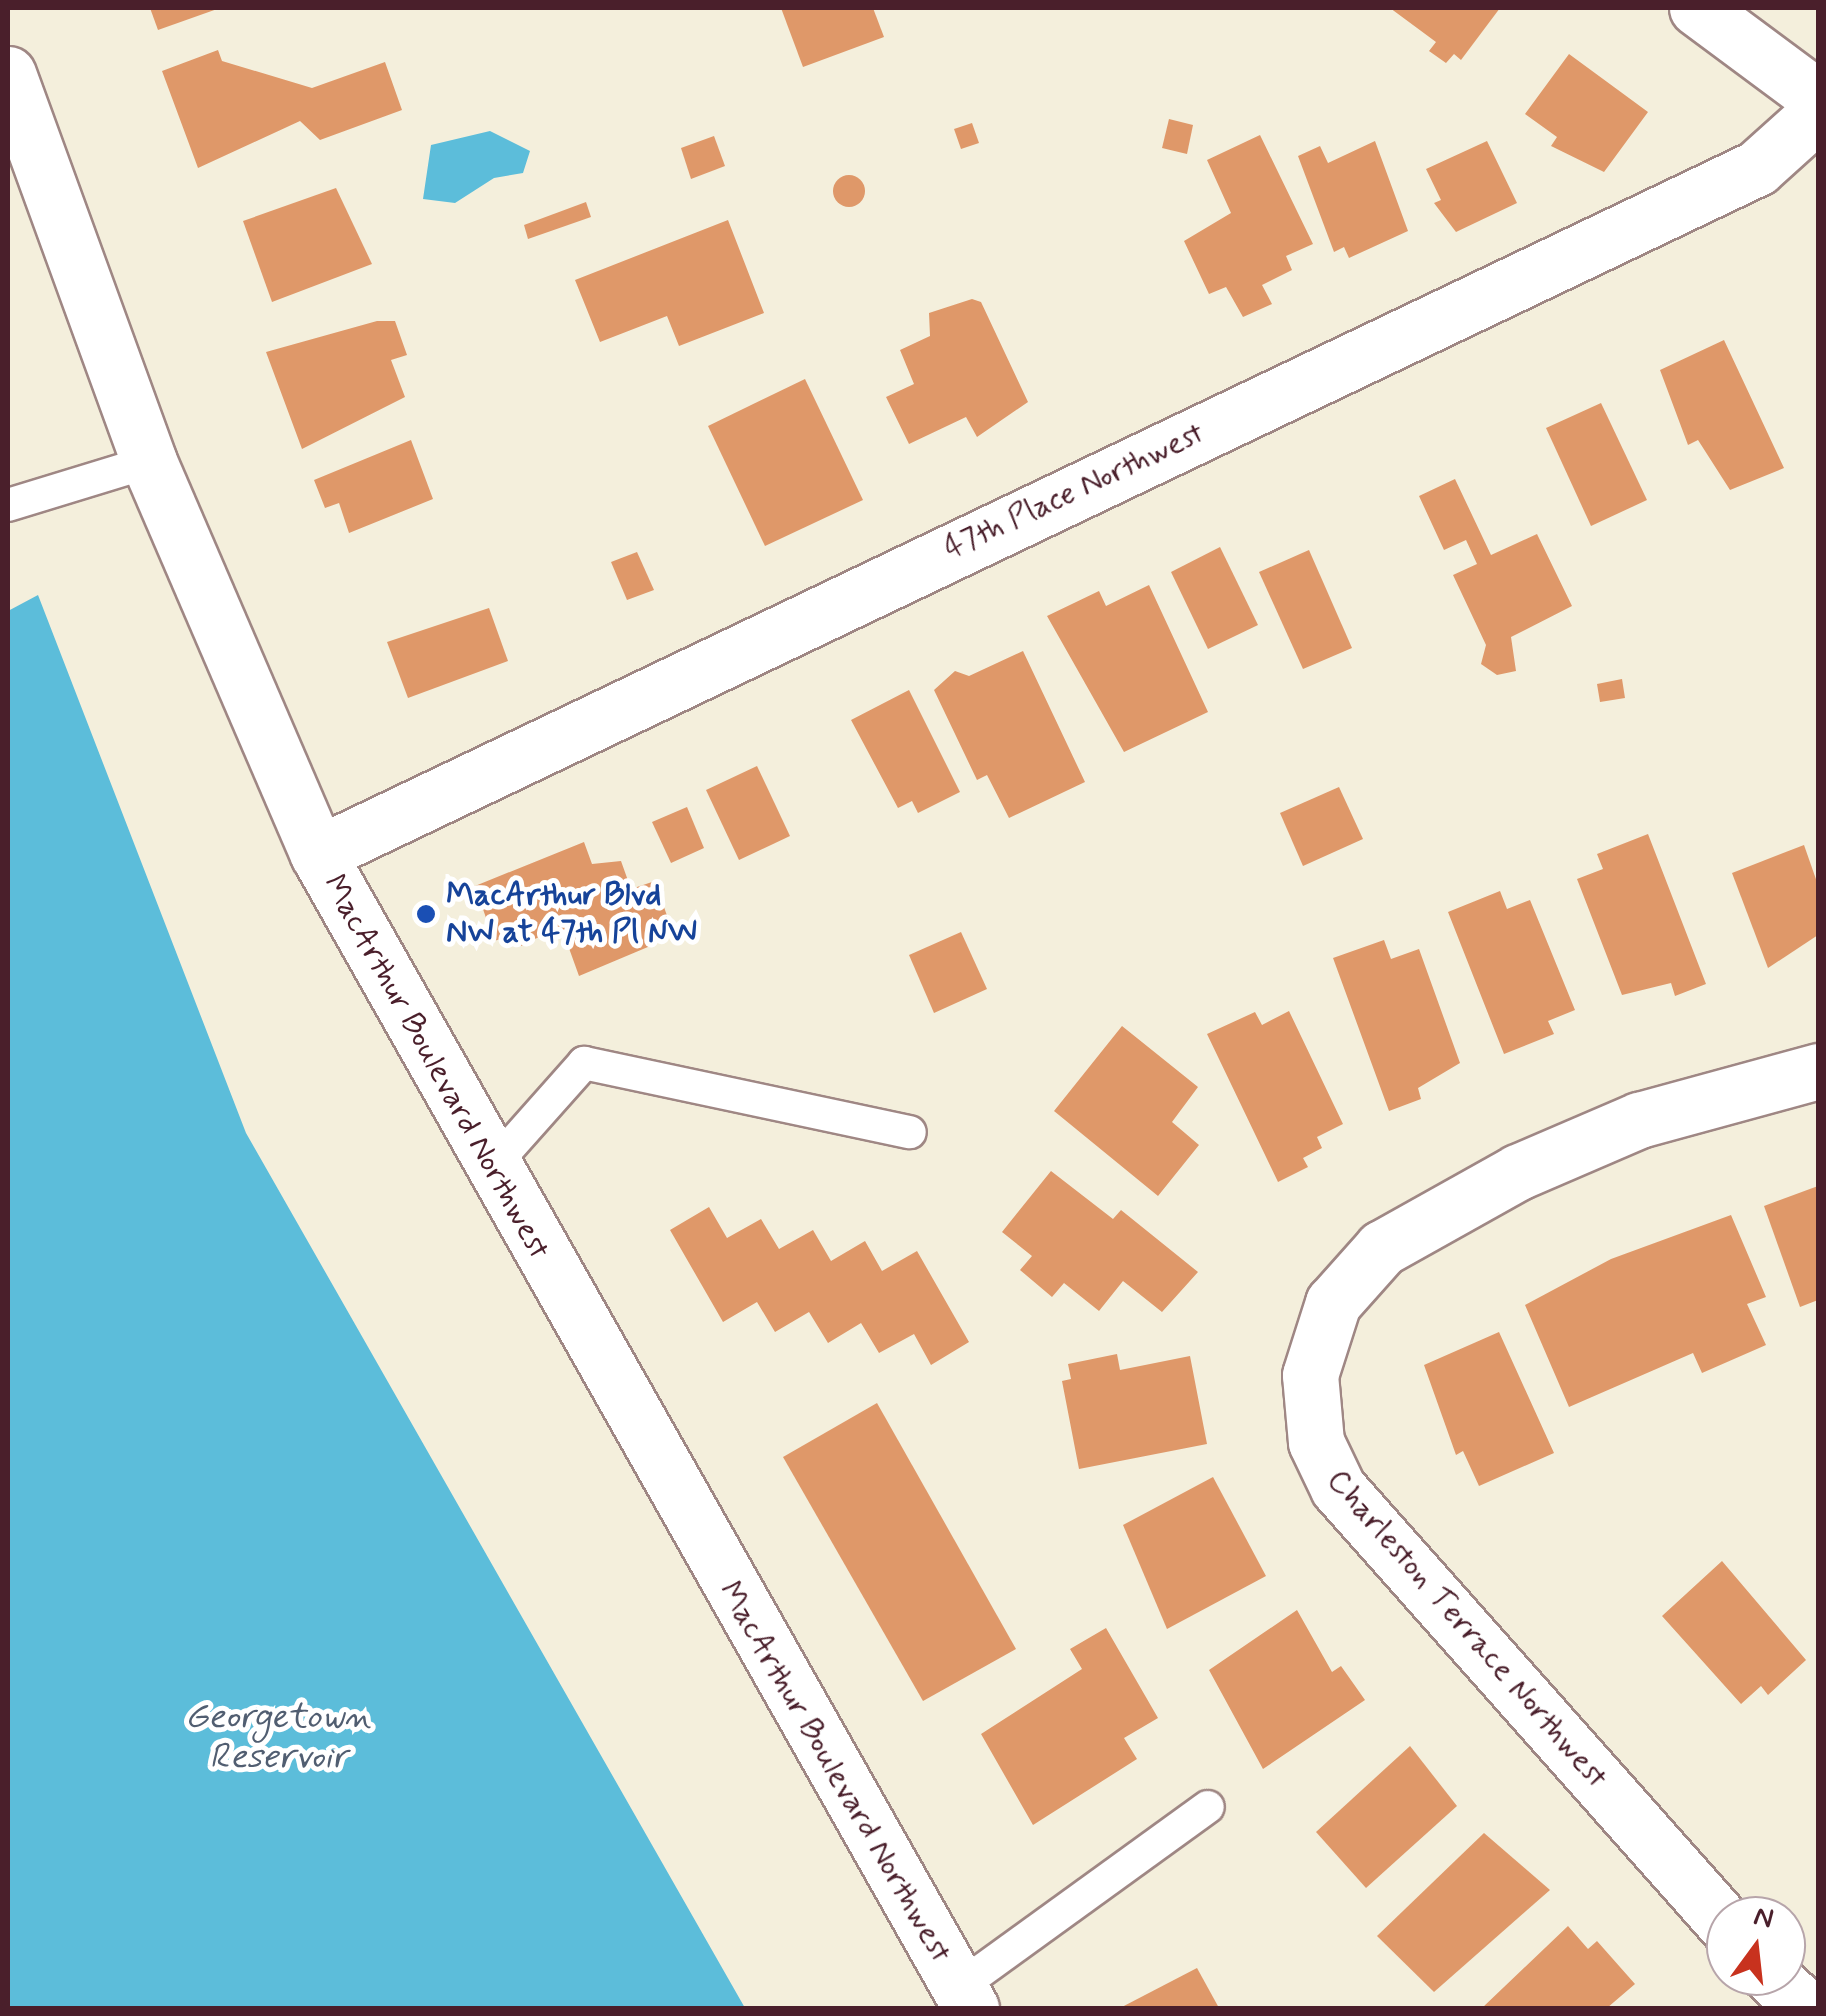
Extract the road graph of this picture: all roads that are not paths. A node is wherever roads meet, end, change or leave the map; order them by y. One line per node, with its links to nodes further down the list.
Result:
1 (1702, 9): 3 (street)
2 (8, 74): 5 (street, MacArthur Boulevard Northwest)
3 (1818, 98)
4 (1818, 113): 7 (street, 47th Place Northwest)
5 (148, 462): 6 (lane); 7 (street, MacArthur Boulevard Northwest)
6 (8, 505)
7 (318, 854): 10 (street, MacArthur Boulevard Northwest)
8 (1818, 1071): 12 (street, Charleston Terrace Northwest)
9 (910, 1132): 10 (lane)
10 (490, 1168): 13 (street, MacArthur Boulevard Northwest)
11 (1208, 1807): 13 (lane)
12 (1706, 1903)
13 (965, 1998)

